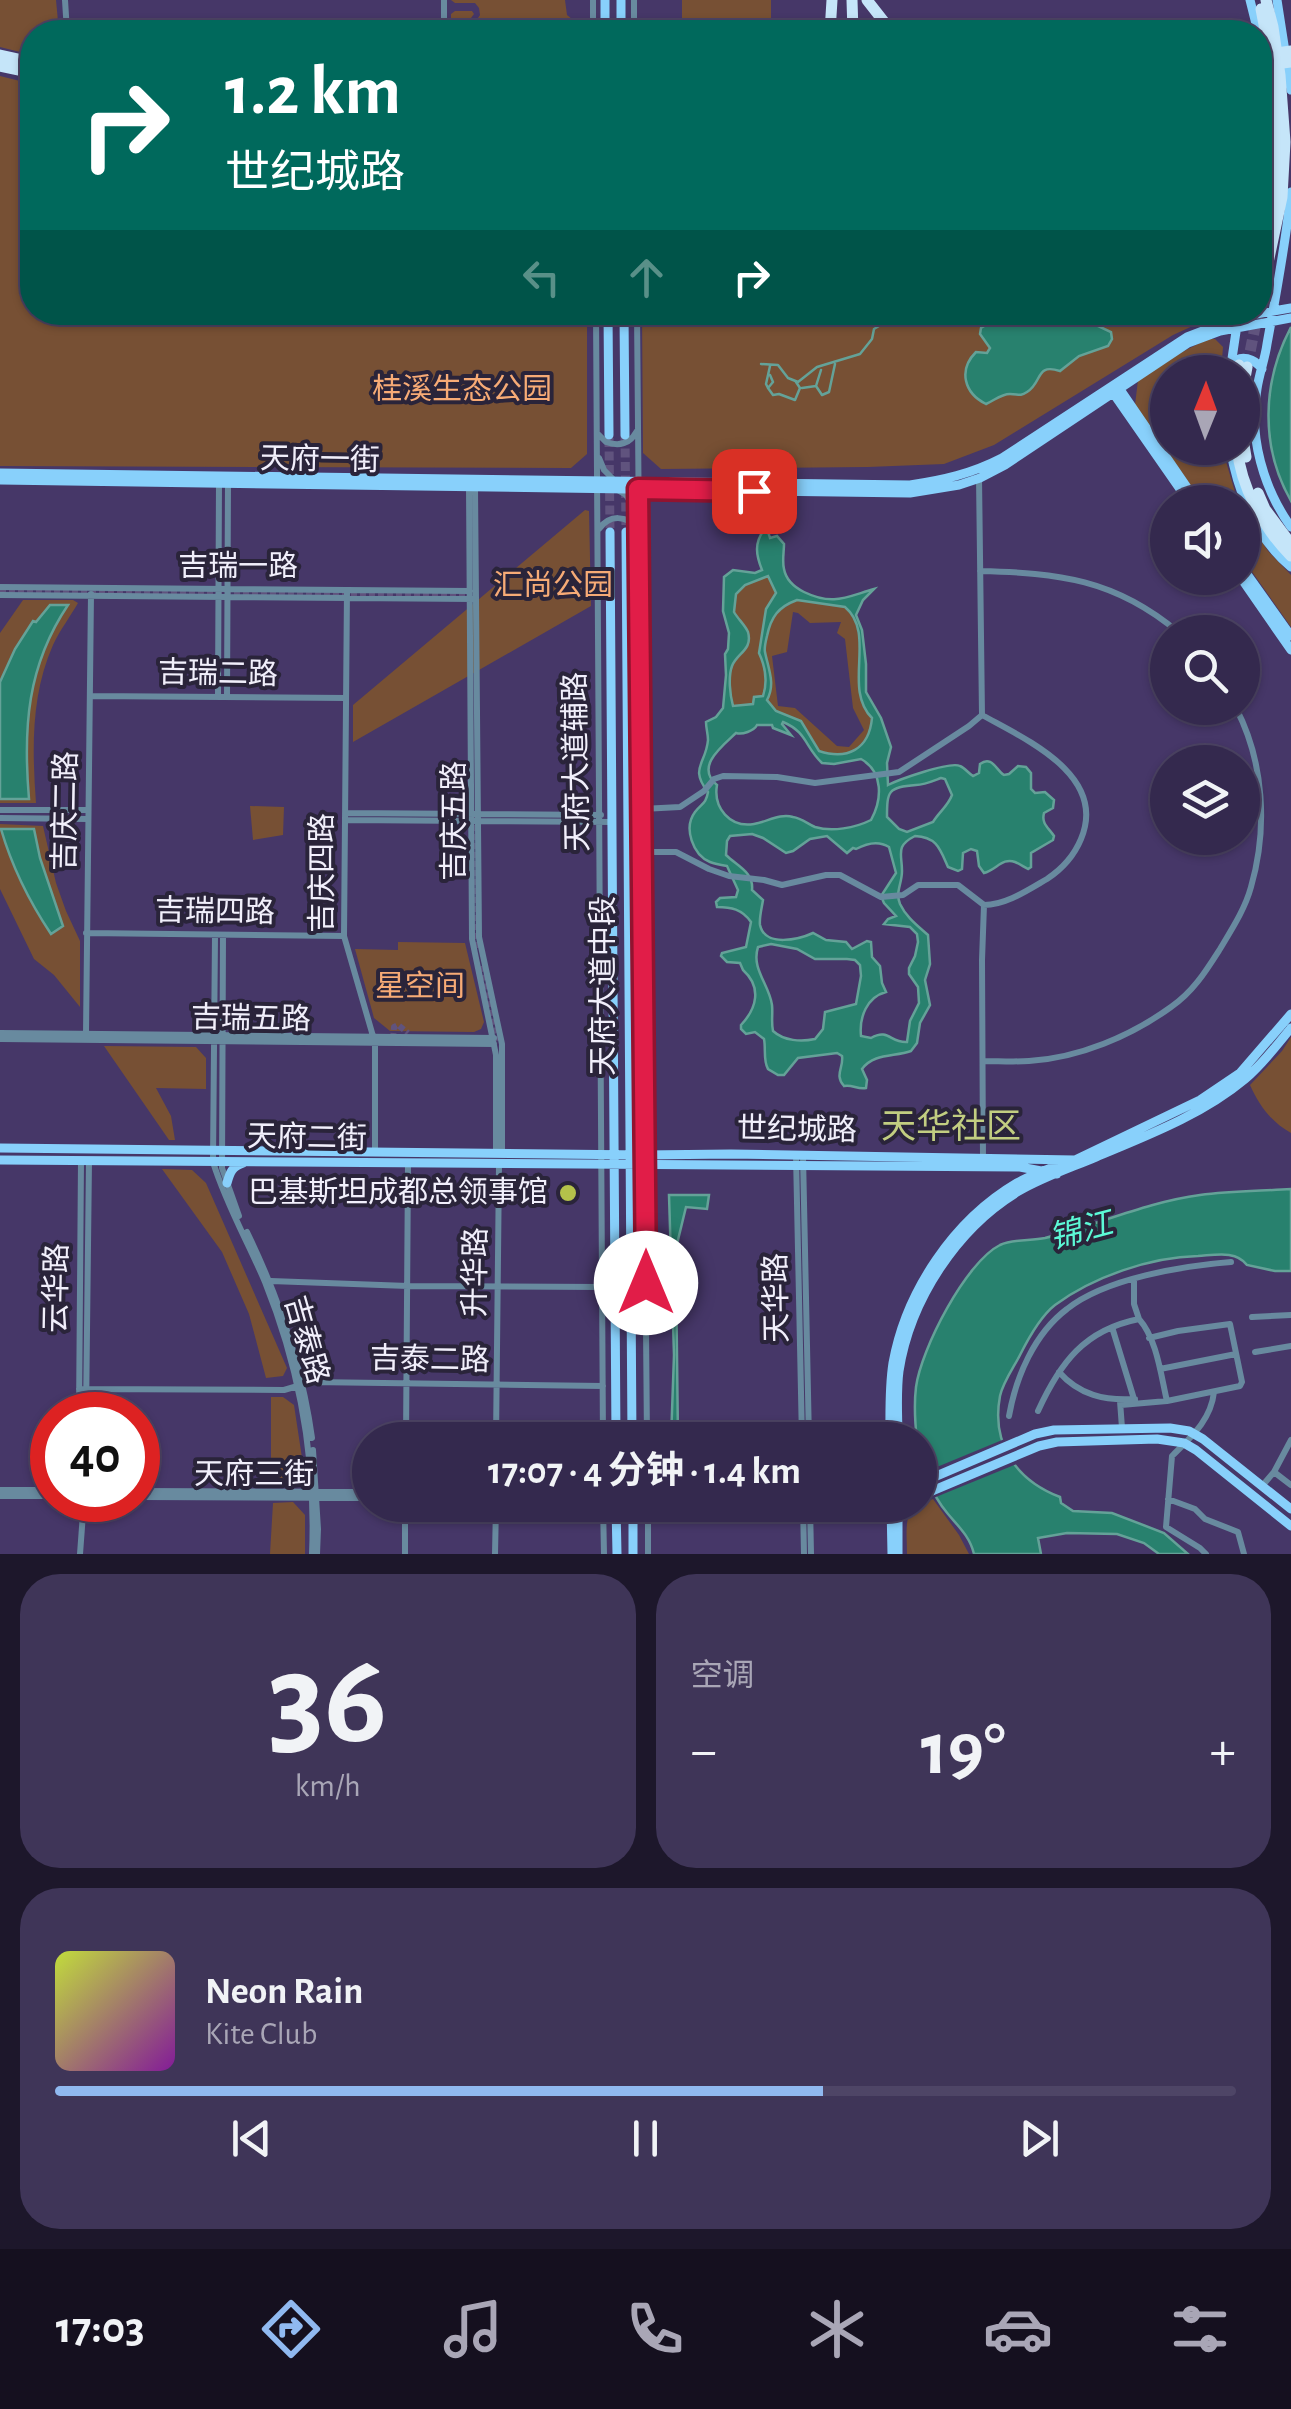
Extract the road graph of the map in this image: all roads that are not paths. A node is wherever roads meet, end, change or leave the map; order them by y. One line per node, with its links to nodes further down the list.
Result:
1 (1267, 2): 3 (main road)
2 (1272, 33): 10 (highway)
3 (1287, 46): 5 (main road)
4 (1272, 83): 6 (highway)
5 (1291, 90)
6 (1276, 167): 7 (main road); 8 (highway)
7 (1272, 176)
8 (1272, 191)
9 (1291, 192): 11 (main road)
10 (1272, 244)
11 (1272, 310)
12 (596, 325): 22 (street, 天府大道辅路)
13 (608, 325): 24 (main road)
14 (624, 325): 25 (main road)
15 (637, 325): 23 (street)
16 (1226, 325): 21 (main road)
17 (1239, 325): 19 (main road)
18 (1269, 325): 20 (main road)
19 (1238, 355)
20 (1262, 369): 40 (main road)
21 (1114, 388): 30 (main road); 35 (main road); 36 (main road)
22 (596, 430): 23 (street); 26 (street, 天府大道辅路)
23 (638, 430): 37 (street)
24 (609, 435)
25 (625, 435)
26 (598, 453): 33 (street, 天府大道辅路); 34 (street)
27 (1235, 465): 47 (main road)
28 (1240, 465): 46 (highway)
29 (1248, 465): 45 (highway)
30 (977, 475): 37 (main road); 48 (street)
31 (0, 477): 32 (main road, 天府一街)
32 (223, 479): 33 (main road, 天府一街); 38 (main road, 天府一街); 52 (street)
33 (597, 485): 34 (main road, 天府一街); 38 (main road, 天府一街); 41 (street, 天府大道辅路)
34 (616, 485): 37 (main road, 天府一街); 39 (street)
35 (1178, 485)
36 (1185, 485)
37 (638, 486): 39 (street)
38 (472, 487): 55 (street, 吉庆五路)
39 (639, 514): 42 (street)
40 (1291, 527)
41 (598, 530): 42 (street); 72 (street, 天府大道辅路)
42 (639, 530): 66 (street)
43 (610, 532): 73 (main road, 天府大道中段)
44 (626, 532): 95 (main road, 天府大道中段)
45 (1291, 544)
46 (1291, 556)
47 (1291, 567)
48 (980, 570): 57 (street); 64 (street)
49 (0, 587): 50 (street, 吉瑞一路)
50 (91, 592): 52 (street, 吉瑞一路); 54 (street, 吉瑞一路); 60 (street, 吉庆二路)
51 (1260, 592): 58 (main road)
52 (223, 593): 53 (street, 吉瑞一路); 61 (street); 62 (street)
53 (347, 594): 55 (street, 吉瑞一路); 63 (street, 吉庆四路)
54 (0, 595)
55 (473, 595): 70 (street, 吉庆五路)
56 (1253, 595): 59 (main road)
57 (1154, 615)
58 (1291, 636)
59 (1291, 650)
60 (90, 696): 61 (street, 吉瑞二路); 68 (street, 吉庆二路)
61 (218, 697): 62 (street, 吉瑞二路)
62 (227, 697): 63 (street, 吉瑞二路)
63 (346, 698): 69 (street, 吉庆四路)
64 (982, 715): 66 (street); 75 (street)
65 (1244, 725): 87 (street)
66 (642, 809): 74 (street)
67 (0, 810): 68 (street)
68 (88, 815): 71 (street); 76 (street, 吉庆二路)
69 (345, 816): 70 (street); 78 (street, 吉庆四路)
70 (475, 817): 72 (street); 86 (street, 吉庆五路)
71 (0, 818)
72 (600, 818): 73 (street); 93 (street, 天府大道辅路)
73 (613, 819): 94 (main road, 天府大道中段)
74 (642, 852): 75 (street); 96 (street)
75 (984, 906): 87 (street)
76 (86, 933): 77 (street, 吉瑞四路); 81 (street, 吉庆二路)
77 (219, 935): 78 (street, 吉瑞四路); 83 (street); 84 (street)
78 (344, 936): 85 (street, 吉庆四路)
79 (1291, 1014): 98 (main road, 世纪城路)
80 (1291, 1028): 107 (main road)
81 (86, 1034): 82 (street, 吉瑞五路); 83 (street, 吉瑞五路)
82 (0, 1036): 83 (street, 吉瑞五路)
83 (214, 1038): 84 (street, 吉瑞五路); 89 (street)
84 (223, 1038): 85 (street, 吉瑞五路); 89 (street)
85 (374, 1040): 86 (street, 吉瑞五路); 86 (street, 吉瑞五路); 90 (street, 吉庆四路)
86 (497, 1041): 91 (street, 吉庆五路)
87 (983, 1061): 102 (street)
88 (0, 1148): 89 (main road, 天府二街)
89 (218, 1150): 90 (main road, 天府二街); 100 (street, 吉泰路)
90 (376, 1152): 91 (main road, 天府二街)
91 (499, 1153): 93 (main road, 天府二街)
92 (0, 1160): 99 (main road, 天府二街)
93 (601, 1160): 94 (main road, 天府二街); 104 (main road, 天府二街); 115 (street, 天府大道辅路)
94 (613, 1160): 95 (main road, 世纪城路); 140 (main road, 天府大道中段)
95 (630, 1160): 96 (main road, 世纪城路); 141 (main road, 天府大道中段)
96 (644, 1160): 97 (main road, 世纪城路); 142 (street)
97 (800, 1160): 102 (main road, 世纪城路); 143 (street, 天华路)
98 (1075, 1160): 102 (main road, 世纪城路); 106 (main road)
99 (85, 1161): 100 (main road, 天府二街); 130 (street, 云华路)
100 (217, 1162): 101 (main road, 天府二街); 108 (street, 吉泰路); 112 (street, 吉泰路)
101 (252, 1162): 103 (main road, 天府二街); 108 (main road)
102 (983, 1162): 105 (main road, 世纪城路)
103 (408, 1164): 104 (main road, 天府二街); 113 (street)
104 (499, 1164): 114 (street, 升华路)
105 (1007, 1167): 106 (main road, 世纪城路); 109 (main road)
106 (1045, 1170): 107 (main road, 世纪城路); 109 (main road)
107 (1057, 1174): 145 (main road)
108 (227, 1183): 112 (street, 吉泰路)
109 (1008, 1190): 144 (main road)
110 (1231, 1262): 111 (street)
111 (1134, 1280): 118 (street); 136 (street)
112 (267, 1281): 113 (street); 128 (street, 吉泰路)
113 (408, 1286): 114 (street); 126 (street)
114 (498, 1286): 115 (street); 127 (street, 升华路)
115 (602, 1287): 129 (street, 天府大道辅路)
116 (1291, 1315): 117 (street)
117 (1252, 1317)
118 (1139, 1319): 119 (street); 120 (street)
119 (1112, 1327): 125 (street); 134 (street)
120 (1150, 1338): 123 (street); 124 (street)
121 (1291, 1346): 122 (street)
122 (1255, 1352)
123 (1236, 1354): 124 (street); 131 (street)
124 (1160, 1369): 132 (street)
125 (1059, 1372): 133 (street); 135 (street)
126 (406, 1383): 127 (street, 吉泰二路); 128 (street, 吉泰二路); 137 (street)
127 (497, 1384): 129 (street, 吉泰二路); 138 (street, 升华路)
128 (300, 1385): 130 (street, 吉泰二路); 158 (street, 吉泰路)
129 (602, 1386): 139 (street, 天府大道辅路)
130 (82, 1389)
131 (1214, 1392): 132 (street); 147 (street)
132 (1167, 1401): 134 (street)
133 (1120, 1402): 134 (street); 146 (street)
134 (1134, 1402)
135 (1038, 1411)
136 (1010, 1416)
137 (406, 1422)
138 (496, 1422)
139 (603, 1422)
140 (616, 1422)
141 (632, 1422)
142 (647, 1422)
143 (806, 1422)
144 (894, 1422)
145 (895, 1422)
146 (1121, 1434): 147 (main road); 149 (main road); 151 (main road); 154 (main road)
147 (1194, 1434): 149 (street); 153 (main road)
148 (1291, 1440): 150 (street)
149 (1184, 1443): 160 (street); 171 (main road)
150 (1274, 1472): 152 (street); 153 (street)
151 (937, 1476)
152 (1291, 1485)
153 (1262, 1486): 161 (main road)
154 (937, 1489)
155 (0, 1493): 156 (street)
156 (30, 1493)
157 (160, 1494): 158 (street, 天府三街)
158 (314, 1494): 159 (street, 天府三街); 173 (street, 吉泰路)
159 (352, 1495)
160 (1168, 1500): 182 (street); 183 (street)
161 (1291, 1509)
162 (82, 1522): 172 (street)
163 (406, 1522): 174 (street)
164 (496, 1522): 175 (street)
165 (604, 1522): 176 (street)
166 (616, 1522): 177 (main road)
167 (633, 1522): 178 (main road)
168 (648, 1522): 179 (street)
169 (807, 1522): 180 (street)
170 (894, 1522): 181 (main road)
171 (1291, 1526)
172 (80, 1554)
173 (314, 1554)
174 (405, 1554)
175 (495, 1554)
176 (604, 1554)
177 (617, 1554)
178 (633, 1554)
179 (648, 1554)
180 (808, 1554)
181 (895, 1554)
182 (1206, 1554)
183 (1244, 1554)

